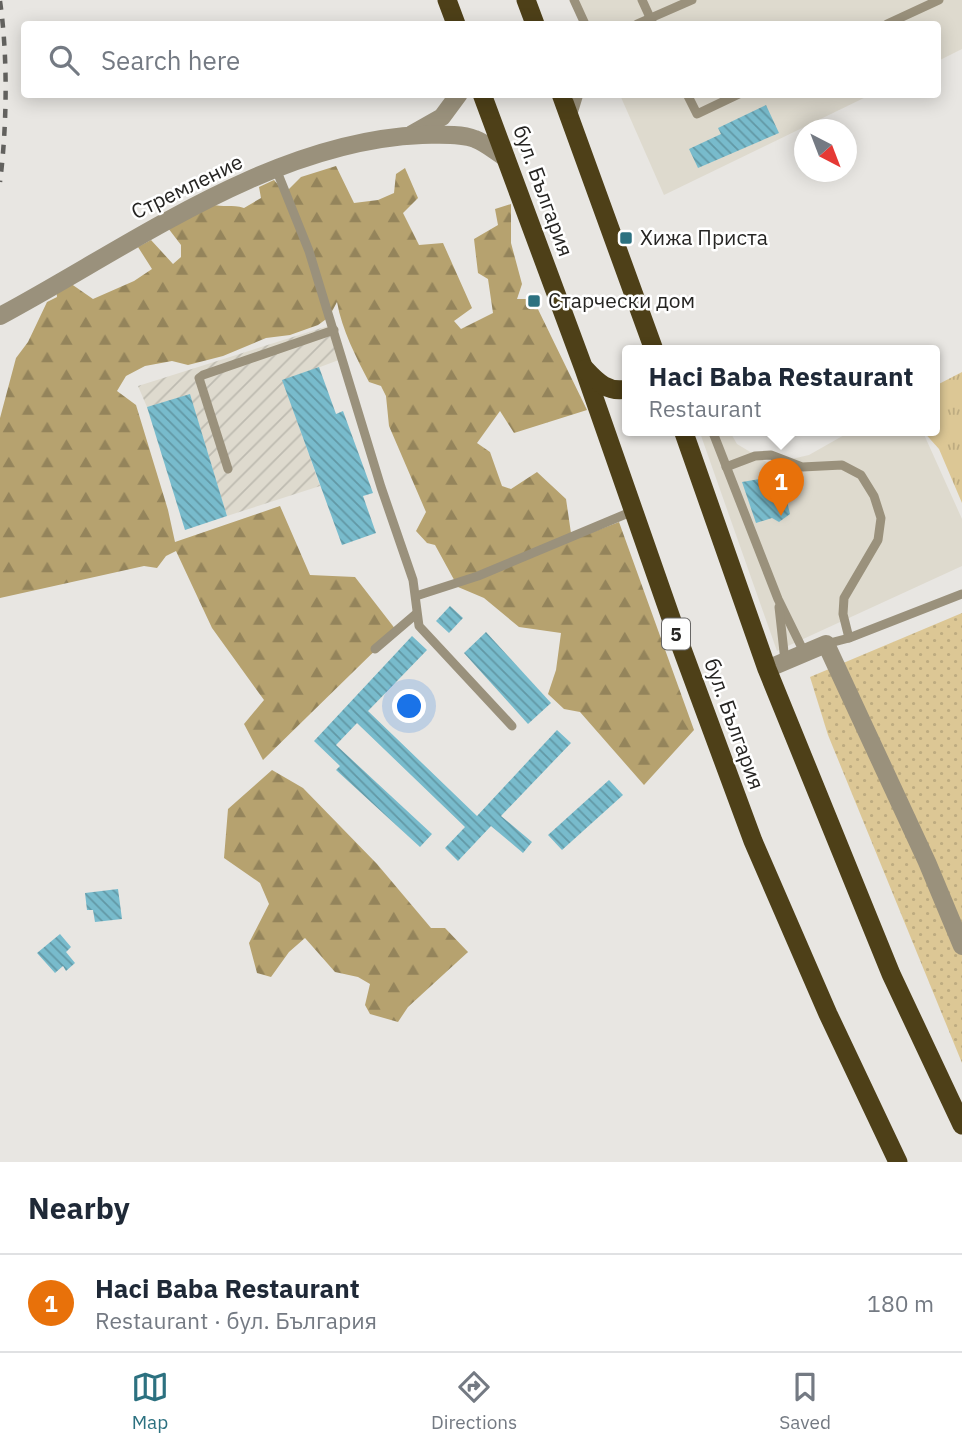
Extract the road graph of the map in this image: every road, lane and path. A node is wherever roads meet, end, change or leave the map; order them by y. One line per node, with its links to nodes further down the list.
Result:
1 (447, 0): 7 (highway)
2 (526, 0): 8 (highway)
3 (574, 0): 9 (lane)
4 (642, 0): 10 (lane)
5 (692, 0): 11 (lane)
6 (939, 0): 12 (lane)
7 (455, 21)
8 (534, 21)
9 (584, 21)
10 (651, 21)
11 (653, 21)
12 (894, 21)
13 (456, 98): 20 (street)
14 (484, 98): 21 (highway, бул. България / 5)
15 (562, 98): 19 (highway)
16 (578, 98): 19 (lane)
17 (689, 98): 18 (lane)
18 (731, 98)
19 (571, 122): 25 (highway)
20 (408, 136): 21 (street, Стремление); 22 (street, Стремление)
21 (506, 158): 26 (highway, бул. България / 5)
22 (276, 169): 23 (street, Стремление); 24 (lane)
23 (0, 316)
24 (334, 330): 31 (lane); 34 (lane)
25 (653, 345)
26 (584, 369): 27 (highway); 32 (highway, бул. България / 5)
27 (622, 389)
28 (685, 436): 42 (highway)
29 (714, 436): 30 (lane)
30 (726, 467): 35 (lane); 37 (lane)
31 (228, 469)
32 (633, 511): 34 (lane); 46 (highway, бул. България / 5)
33 (962, 594): 37 (lane)
34 (416, 596): 36 (lane)
35 (778, 599): 40 (lane); 41 (lane)
36 (416, 614): 39 (lane); 43 (lane)
37 (849, 638): 38 (lane)
38 (826, 644): 40 (street); 44 (street)
39 (375, 649)
40 (804, 652): 41 (street)
41 (785, 661): 42 (street)
42 (767, 669): 45 (highway)
43 (512, 726)
44 (962, 946)
45 (962, 1125)
46 (898, 1162)

